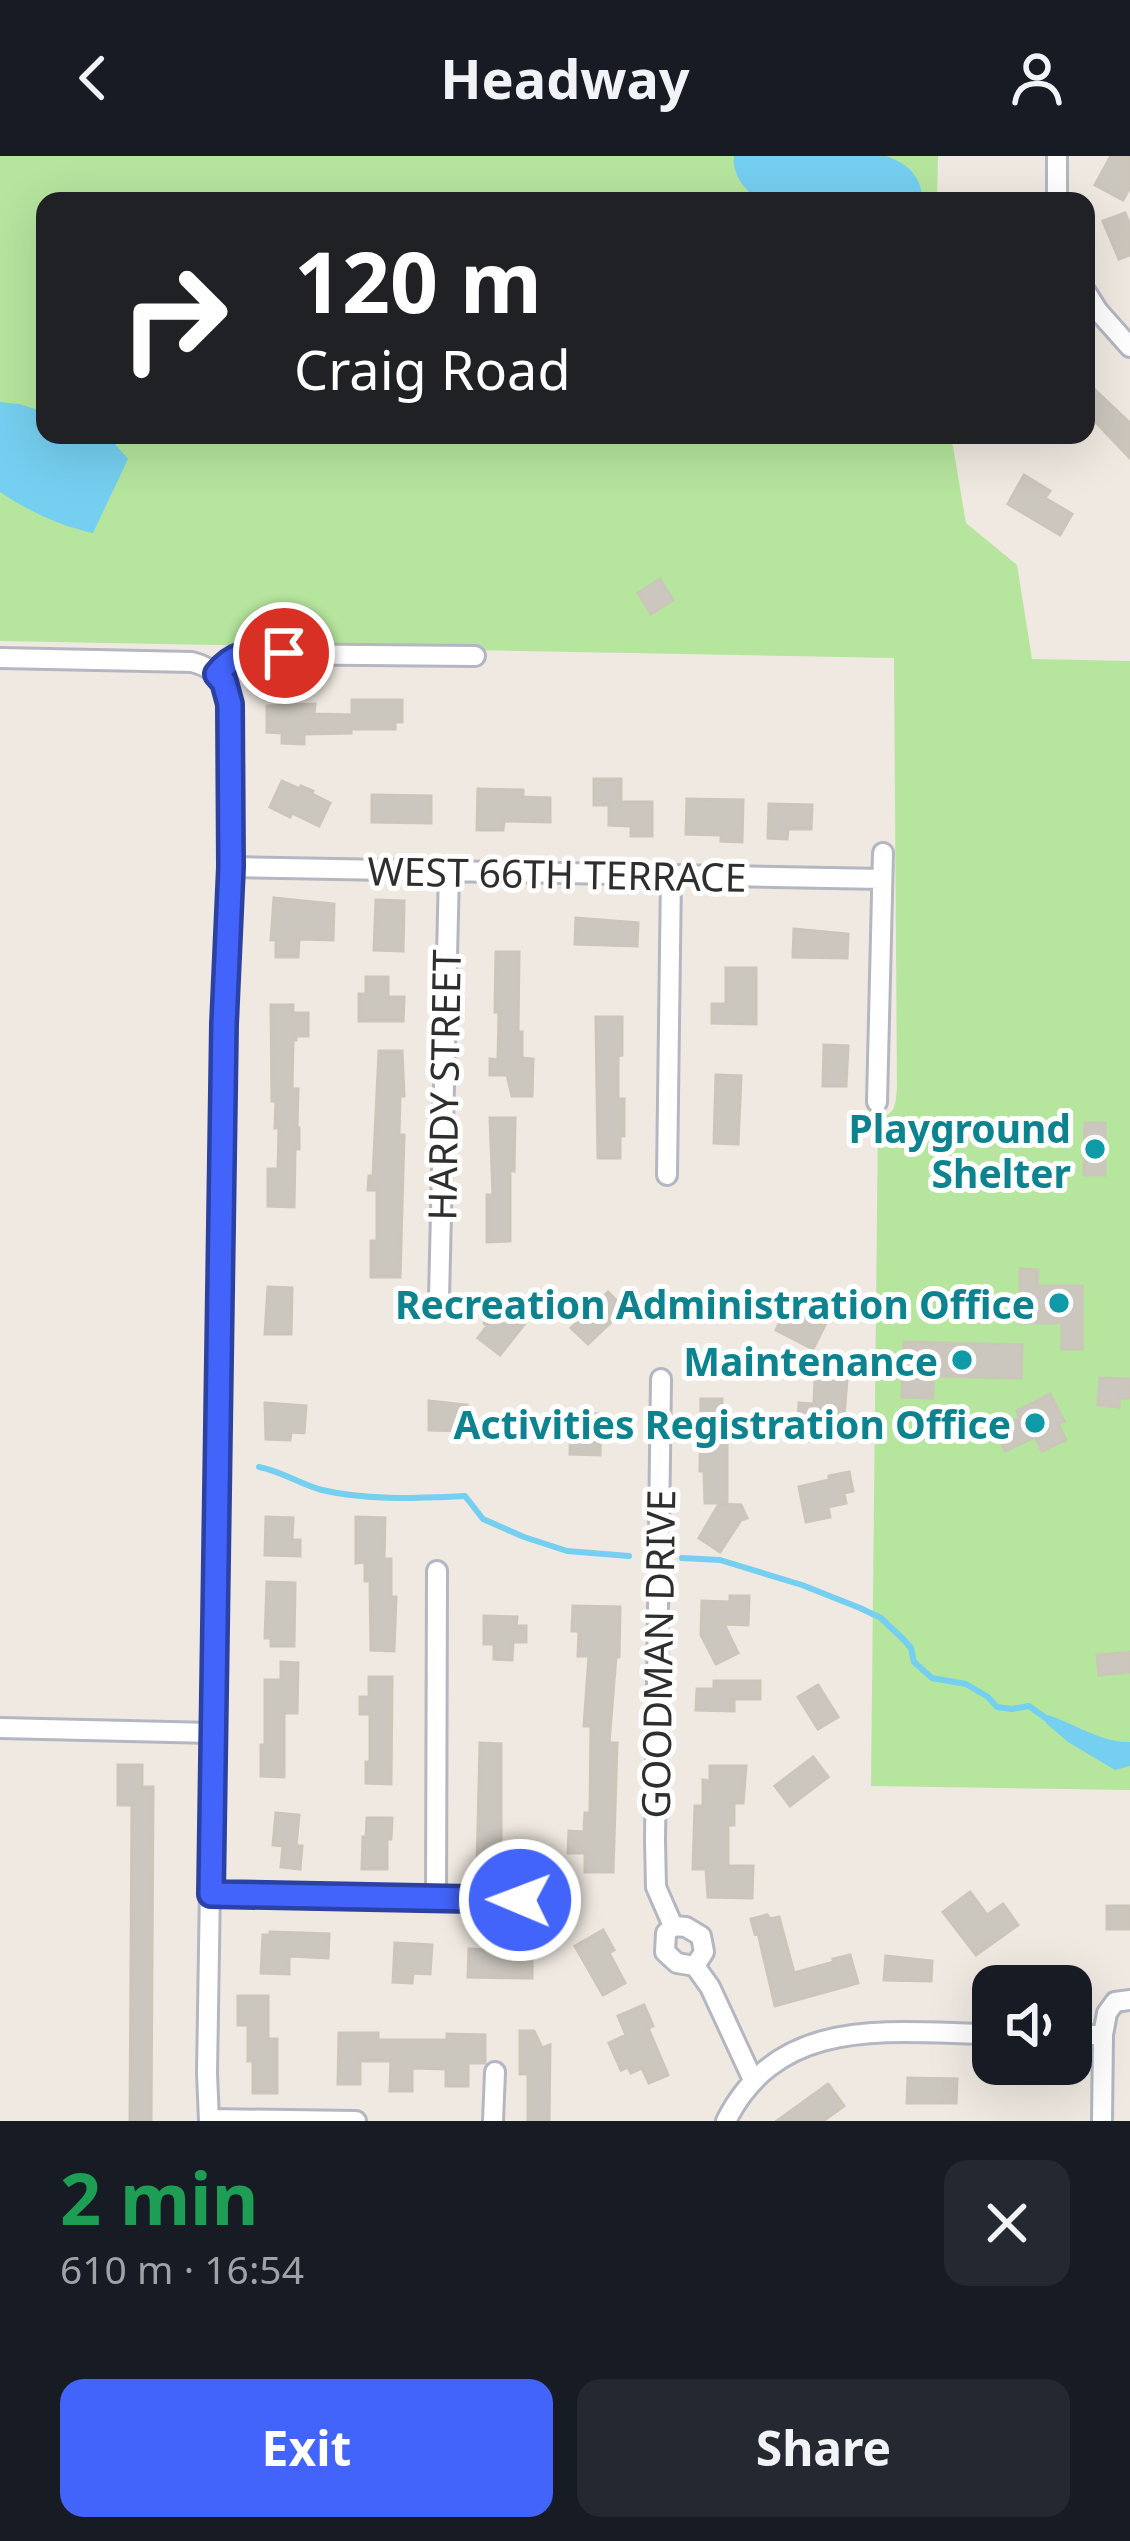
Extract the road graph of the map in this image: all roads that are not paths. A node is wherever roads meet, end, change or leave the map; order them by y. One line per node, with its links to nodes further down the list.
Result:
1 (1057, 156): 2 (street)
2 (1057, 192)
3 (1095, 306): 4 (street)
4 (1130, 347)
5 (475, 656): 7 (street)
6 (0, 658): 7 (street)
7 (217, 674): 9 (street)
8 (883, 853): 12 (street)
9 (231, 867): 10 (street, WEST 66TH TERRACE); 19 (street)
10 (449, 871): 11 (street, WEST 66TH TERRACE); 15 (street, HARDY STREET)
11 (671, 876): 12 (street, WEST 66TH TERRACE); 14 (street)
12 (882, 879): 13 (street)
13 (877, 1102)
14 (667, 1175)
15 (439, 1298)
16 (661, 1379): 23 (street, GOODMAN DRIVE)
17 (437, 1571): 21 (street)
18 (0, 1728): 19 (street)
19 (212, 1733): 20 (street)
20 (211, 1894): 21 (street); 31 (street)
21 (436, 1899): 22 (street)
22 (520, 1900)
23 (673, 1926): 24 (street, GOODMAN DRIVE); 24 (street, GOODMAN DRIVE)
24 (695, 1966): 30 (street, GOODMAN DRIVE)
25 (1130, 2000): 28 (street)
26 (972, 2034): 30 (street)
27 (1092, 2035): 28 (street)
28 (1103, 2035): 35 (street)
29 (495, 2072): 33 (street)
30 (753, 2080): 34 (street)
31 (209, 2120): 32 (street)
32 (356, 2121)
33 (493, 2121)
34 (726, 2121)
35 (1102, 2121)

